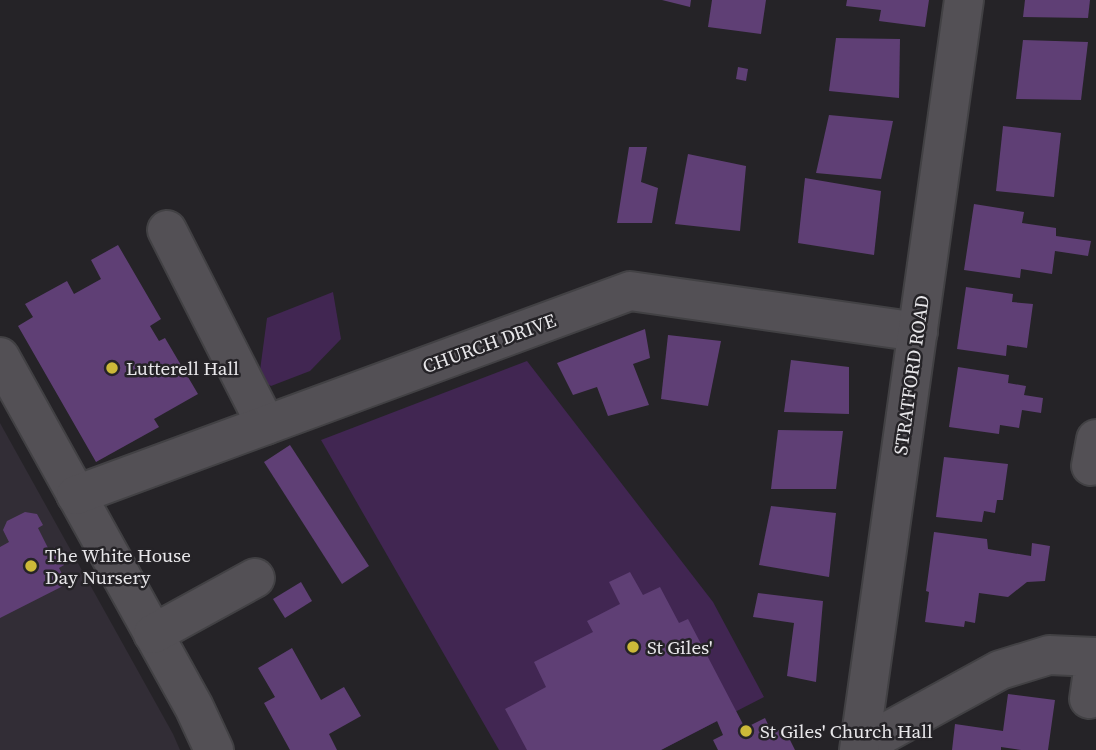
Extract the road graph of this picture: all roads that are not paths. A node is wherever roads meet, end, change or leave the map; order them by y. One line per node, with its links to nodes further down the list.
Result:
1 (964, 0): 3 (street, STRATFORD ROAD)
2 (167, 230): 5 (street)
3 (918, 331): 5 (street, CHURCH DRIVE); 10 (street, STRATFORD ROAD)
4 (0, 357): 6 (street)
5 (266, 425): 6 (street, CHURCH DRIVE)
6 (76, 495): 8 (street)
7 (255, 578): 8 (street)
8 (153, 634): 11 (street)
9 (1089, 699): 10 (street)
10 (860, 741)
11 (214, 750)

